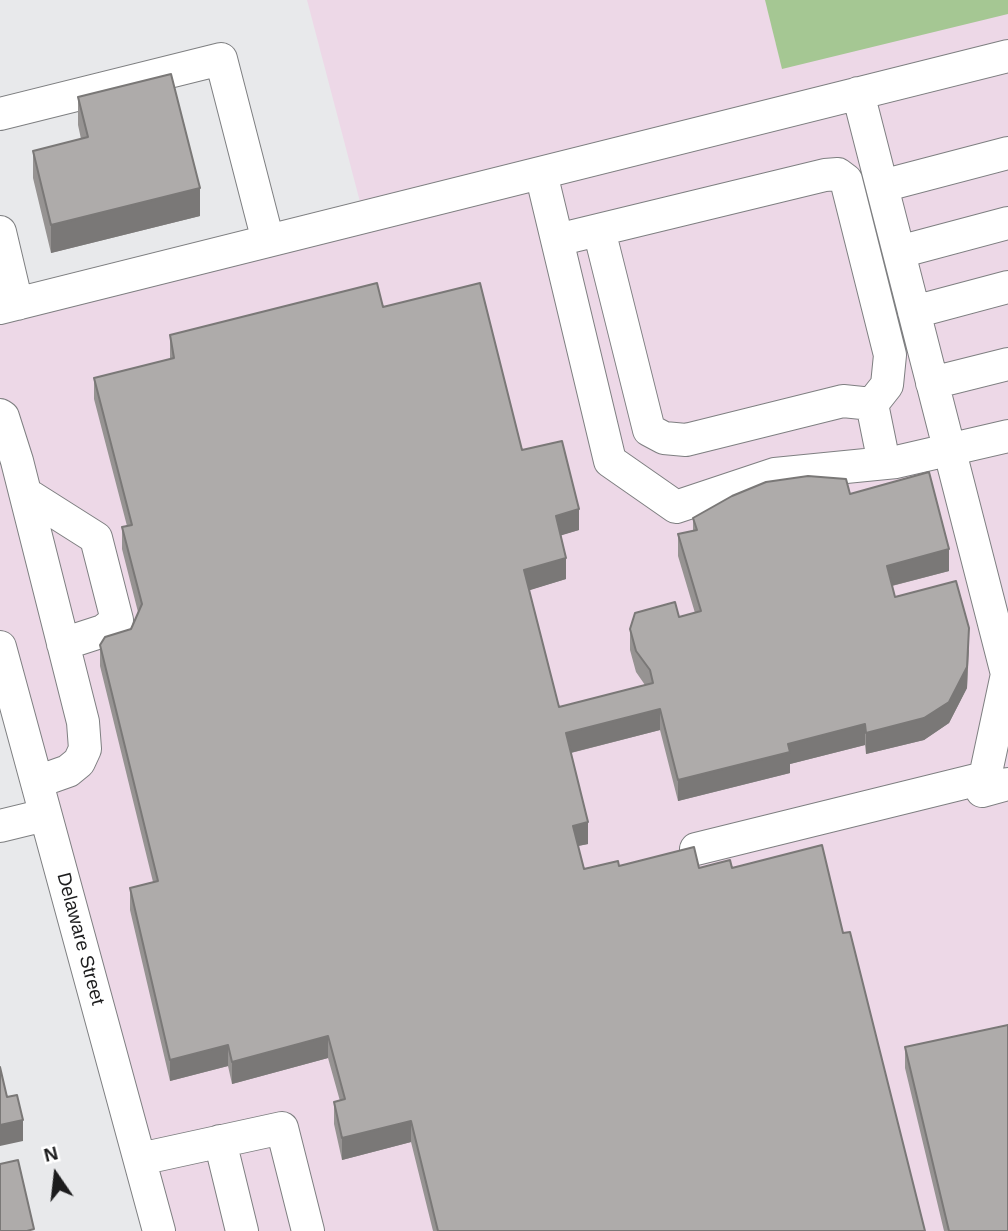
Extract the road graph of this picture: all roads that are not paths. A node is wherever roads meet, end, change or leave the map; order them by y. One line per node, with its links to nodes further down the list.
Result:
1 (1008, 56): 2 (street)
2 (858, 93): 5 (street); 7 (street)
3 (0, 114): 12 (street)
4 (1008, 153): 7 (street)
5 (541, 173): 11 (street); 12 (street)
6 (838, 174): 7 (street); 9 (street); 19 (street)
7 (879, 174): 13 (street)
8 (1008, 223): 13 (street)
9 (599, 230): 11 (street); 19 (street)
10 (0, 232): 15 (street)
11 (557, 240): 23 (street)
12 (268, 241): 15 (street)
13 (899, 252): 16 (street)
14 (1008, 287): 16 (street)
15 (9, 306)
16 (914, 312): 18 (street)
17 (1008, 364): 18 (street)
18 (932, 383): 22 (street)
19 (872, 404): 23 (street)
20 (0, 415): 24 (street)
21 (1008, 436): 22 (street)
22 (950, 451): 23 (street); 27 (street)
23 (884, 463)
24 (25, 493): 25 (street); 25 (street)
25 (64, 644): 29 (street)
26 (0, 648): 29 (street, Delaware Street)
27 (1003, 717): 28 (street)
28 (996, 781): 32 (street)
29 (37, 782): 30 (street, Delaware Street)
30 (46, 815): 31 (street); 34 (street, Delaware Street)
31 (0, 826)
32 (696, 849)
33 (220, 1141): 34 (street); 36 (street); 37 (street)
34 (140, 1159): 35 (street, Delaware Street)
35 (159, 1231)
36 (242, 1231)
37 (307, 1231)

